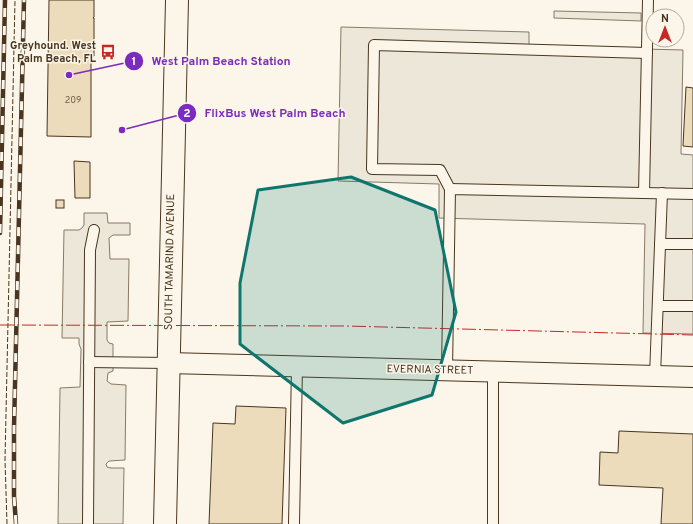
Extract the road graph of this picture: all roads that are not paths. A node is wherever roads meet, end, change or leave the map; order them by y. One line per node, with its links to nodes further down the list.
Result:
1 (176, 0): 14 (street, SOUTH TAMARIND AVENUE)
2 (648, 0): 3 (lane)
3 (647, 53): 4 (lane); 5 (lane)
4 (450, 189): 5 (lane); 16 (lane)
5 (644, 193): 6 (lane)
6 (662, 193): 7 (lane); 9 (lane)
7 (693, 194)
8 (94, 230): 13 (lane)
9 (660, 244): 10 (lane); 11 (lane)
10 (693, 244)
11 (658, 306): 12 (lane); 18 (lane)
12 (693, 306)
13 (90, 362): 14 (lane); 20 (lane)
14 (168, 363): 15 (street, EVERNIA STREET); 21 (street, SOUTH TAMARIND AVENUE)
15 (297, 366): 16 (street, EVERNIA STREET); 22 (lane)
16 (447, 370): 17 (street, EVERNIA STREET)
17 (493, 371): 18 (street, EVERNIA STREET); 23 (lane)
18 (656, 376): 19 (street, EVERNIA STREET)
19 (693, 377)
20 (88, 524)
21 (165, 524)
22 (294, 524)
23 (493, 524)

